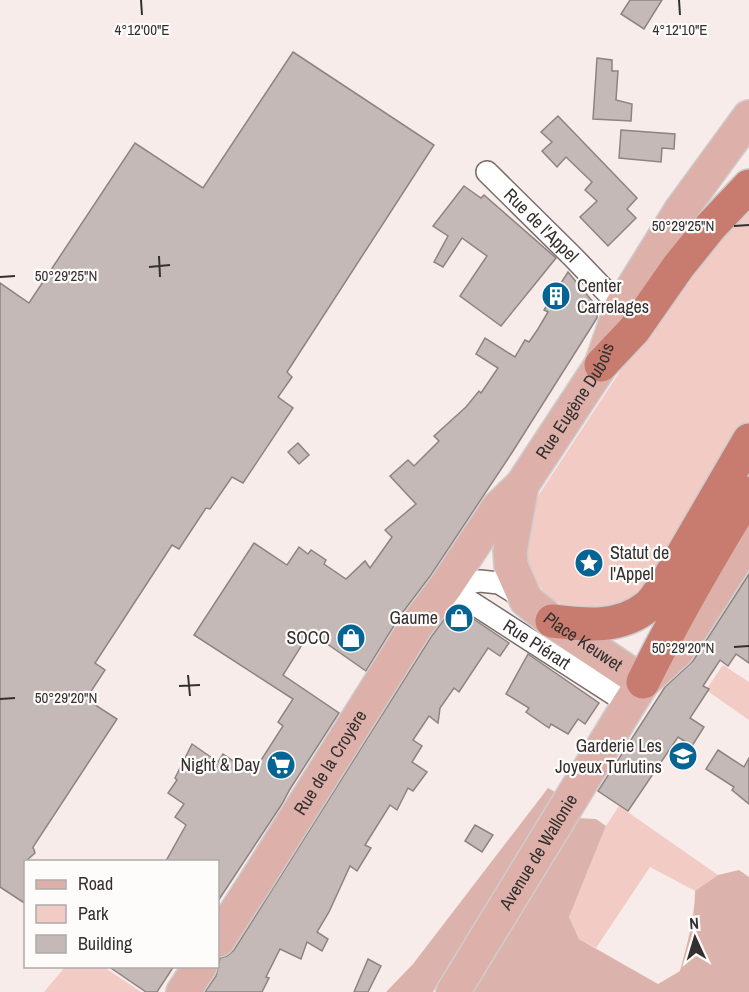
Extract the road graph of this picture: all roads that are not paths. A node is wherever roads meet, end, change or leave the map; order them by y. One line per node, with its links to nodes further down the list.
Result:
1 (749, 117): 4 (main road, Rue Eugène Dubois)
2 (487, 172): 4 (street, Rue de l'Appel)
3 (749, 186): 5 (highway)
4 (621, 307): 5 (main road, Rue Eugène Dubois)
5 (601, 365): 7 (main road, Rue Eugène Dubois)
6 (749, 440): 12 (highway)
7 (522, 485): 10 (main road, Rue Eugène Dubois); 11 (main road, Place Keuwet)
8 (749, 493): 13 (highway)
9 (749, 539): 13 (main road, Avenue de Wallonie)
10 (446, 586): 11 (street, Place Keuwet); 13 (street, Rue Piérart); 14 (main road, Rue de la Croyère)
11 (526, 600): 12 (main road, Place Keuwet)
12 (552, 621): 13 (main road, Place Keuwet)
13 (636, 693): 17 (main road, Avenue de Wallonie)
14 (219, 938)
15 (199, 968): 16 (main road)
16 (183, 992)
17 (453, 992)

